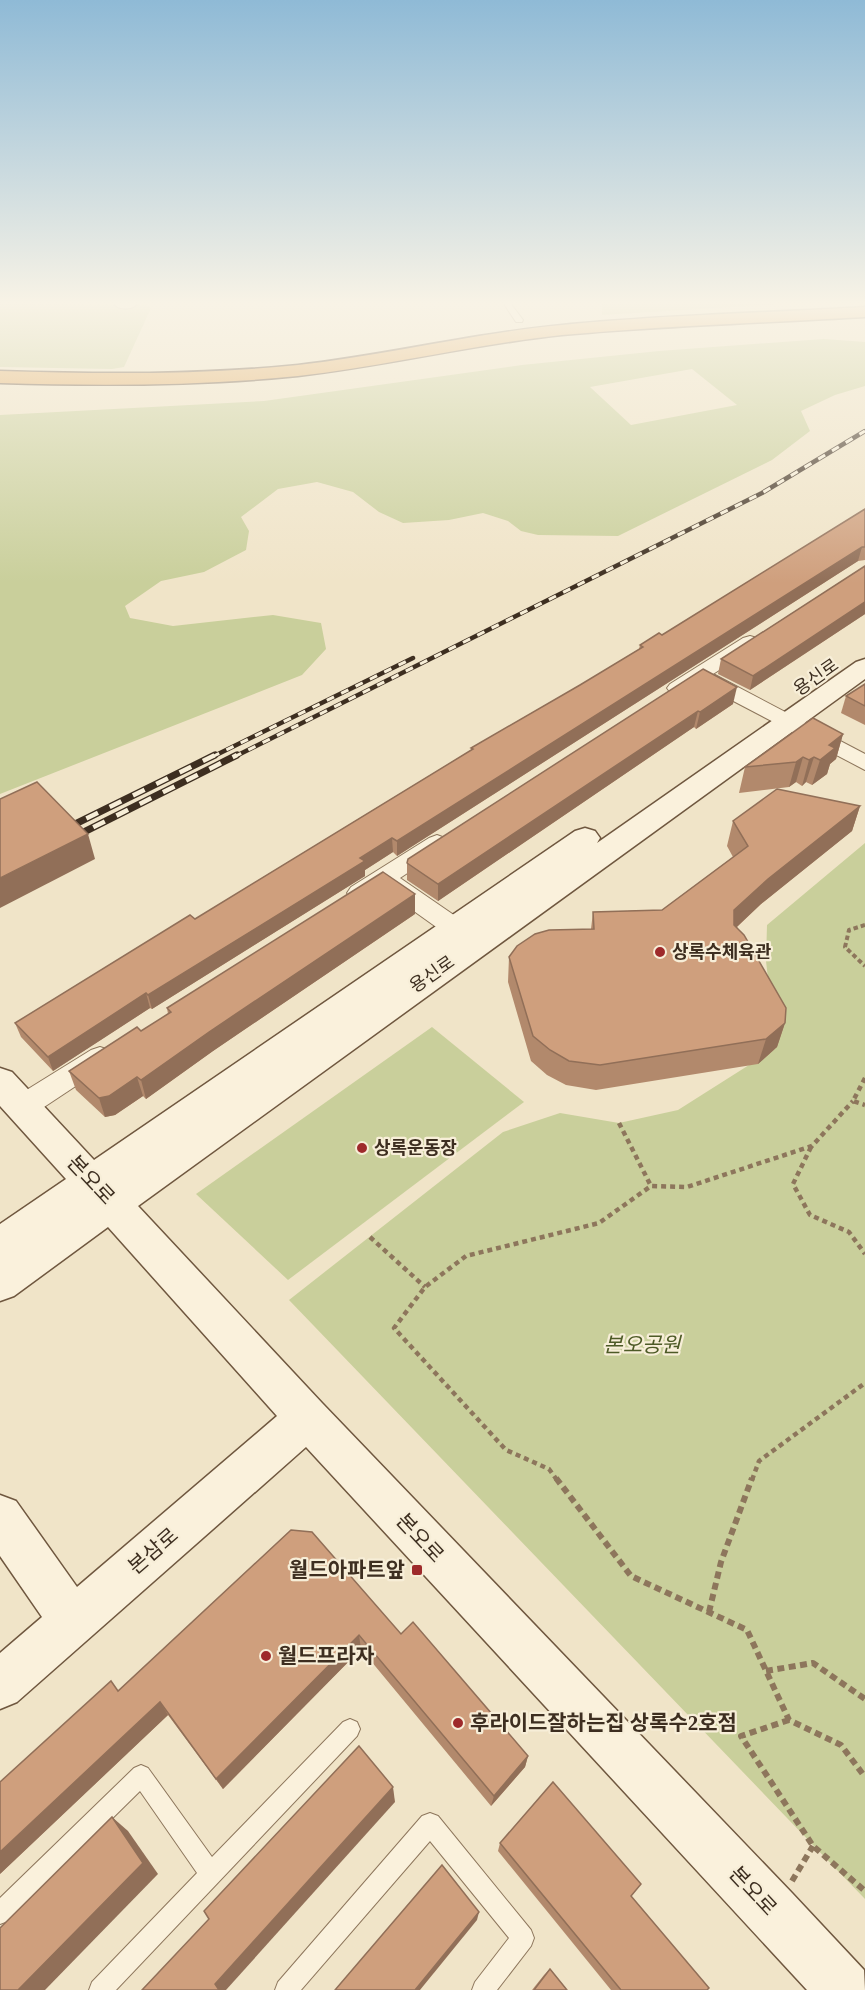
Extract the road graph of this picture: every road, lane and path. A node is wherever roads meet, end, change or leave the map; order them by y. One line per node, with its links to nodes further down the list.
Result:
1 (769, 629): 4 (street)
2 (865, 643): 6 (main road, 용신로)
3 (865, 667): 6 (main road, 용신로)
4 (699, 674): 5 (street); 6 (street)
5 (659, 700)
6 (777, 716): 7 (street); 12 (main road, 용신로); 22 (main road, 용신로)
7 (864, 762)
8 (453, 833): 9 (street)
9 (384, 878): 10 (street); 12 (street)
10 (344, 903)
11 (865, 925): 13 (path)
12 (455, 928): 22 (main road, 용신로)
13 (865, 966)
14 (122, 1043): 16 (street)
15 (865, 1078): 17 (path)
16 (11, 1094): 22 (main road, 본오로)
17 (853, 1101): 18 (path); 20 (path)
18 (865, 1105)
19 (620, 1123): 21 (path)
20 (812, 1146): 21 (path); 25 (path)
21 (651, 1186): 27 (path)
22 (103, 1193): 24 (main road, 용신로); 26 (main road, 용신로); 29 (main road, 본오로)
23 (370, 1237): 27 (path)
24 (0, 1246)
25 (865, 1254)
26 (0, 1282)
27 (425, 1287): 31 (path)
28 (865, 1383): 31 (path)
29 (307, 1418): 32 (main road, 본삼로); 45 (main road, 본오로)
30 (0, 1517): 32 (main road)
31 (709, 1612): 33 (path)
32 (74, 1621): 34 (main road, 본삼로)
33 (766, 1671): 35 (path); 36 (path)
34 (0, 1685)
35 (865, 1699)
36 (789, 1720): 38 (path); 40 (path)
37 (350, 1728): 39 (lane)
38 (865, 1778)
39 (211, 1874): 41 (lane); 42 (lane)
40 (865, 1891)
41 (0, 1913)
42 (99, 1990)
43 (286, 1990): 44 (lane)
44 (483, 1990)
45 (844, 1990)

